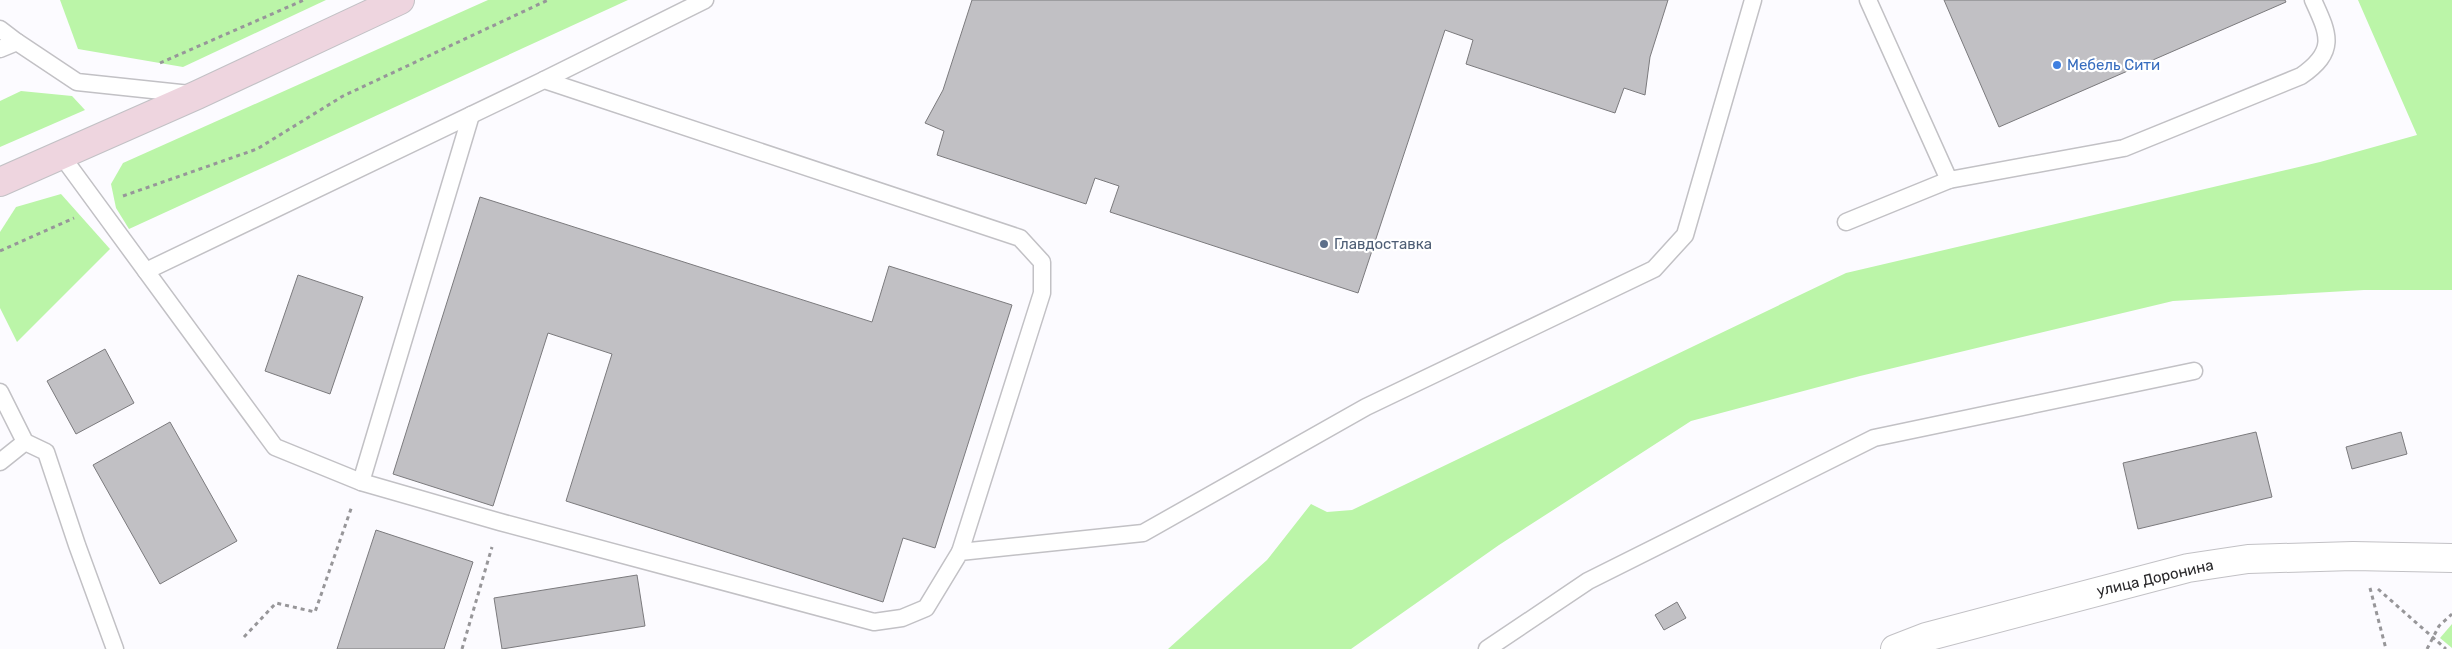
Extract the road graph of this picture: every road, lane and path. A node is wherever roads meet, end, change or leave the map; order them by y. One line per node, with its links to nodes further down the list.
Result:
1 (304, 0): 12 (path)
2 (400, 0): 14 (main road)
3 (548, 0): 19 (path)
4 (705, 0): 13 (lane)
5 (1753, 0): 29 (lane)
6 (1868, 0): 17 (lane)
7 (2313, 0): 17 (lane)
8 (0, 29): 10 (lane)
9 (0, 36): 10 (lane)
10 (17, 42): 11 (lane); 14 (lane)
11 (0, 49)
12 (152, 67)
13 (544, 80): 15 (lane); 29 (lane)
14 (197, 95): 16 (main road)
15 (471, 115): 22 (lane); 27 (lane)
16 (60, 155): 18 (main road); 19 (lane)
17 (1949, 180): 20 (lane)
18 (0, 182)
19 (97, 207): 21 (path); 22 (lane)
20 (1846, 222)
21 (0, 251)
22 (146, 271): 27 (lane)
23 (2194, 371): 36 (lane)
24 (0, 392): 25 (lane)
25 (25, 442): 26 (lane); 34 (lane)
26 (0, 462)
27 (361, 482): 28 (lane); 33 (path)
28 (500, 522): 29 (lane); 35 (path)
29 (960, 552)
30 (2452, 558): 37 (street, улица Доронина)
31 (2452, 614): 32 (path)
32 (2432, 637): 38 (path); 39 (path); 40 (path)
33 (244, 638)
34 (115, 649)
35 (462, 649)
36 (1487, 649)
37 (1895, 649)
38 (2386, 649)
39 (2427, 649)
40 (2446, 649)

